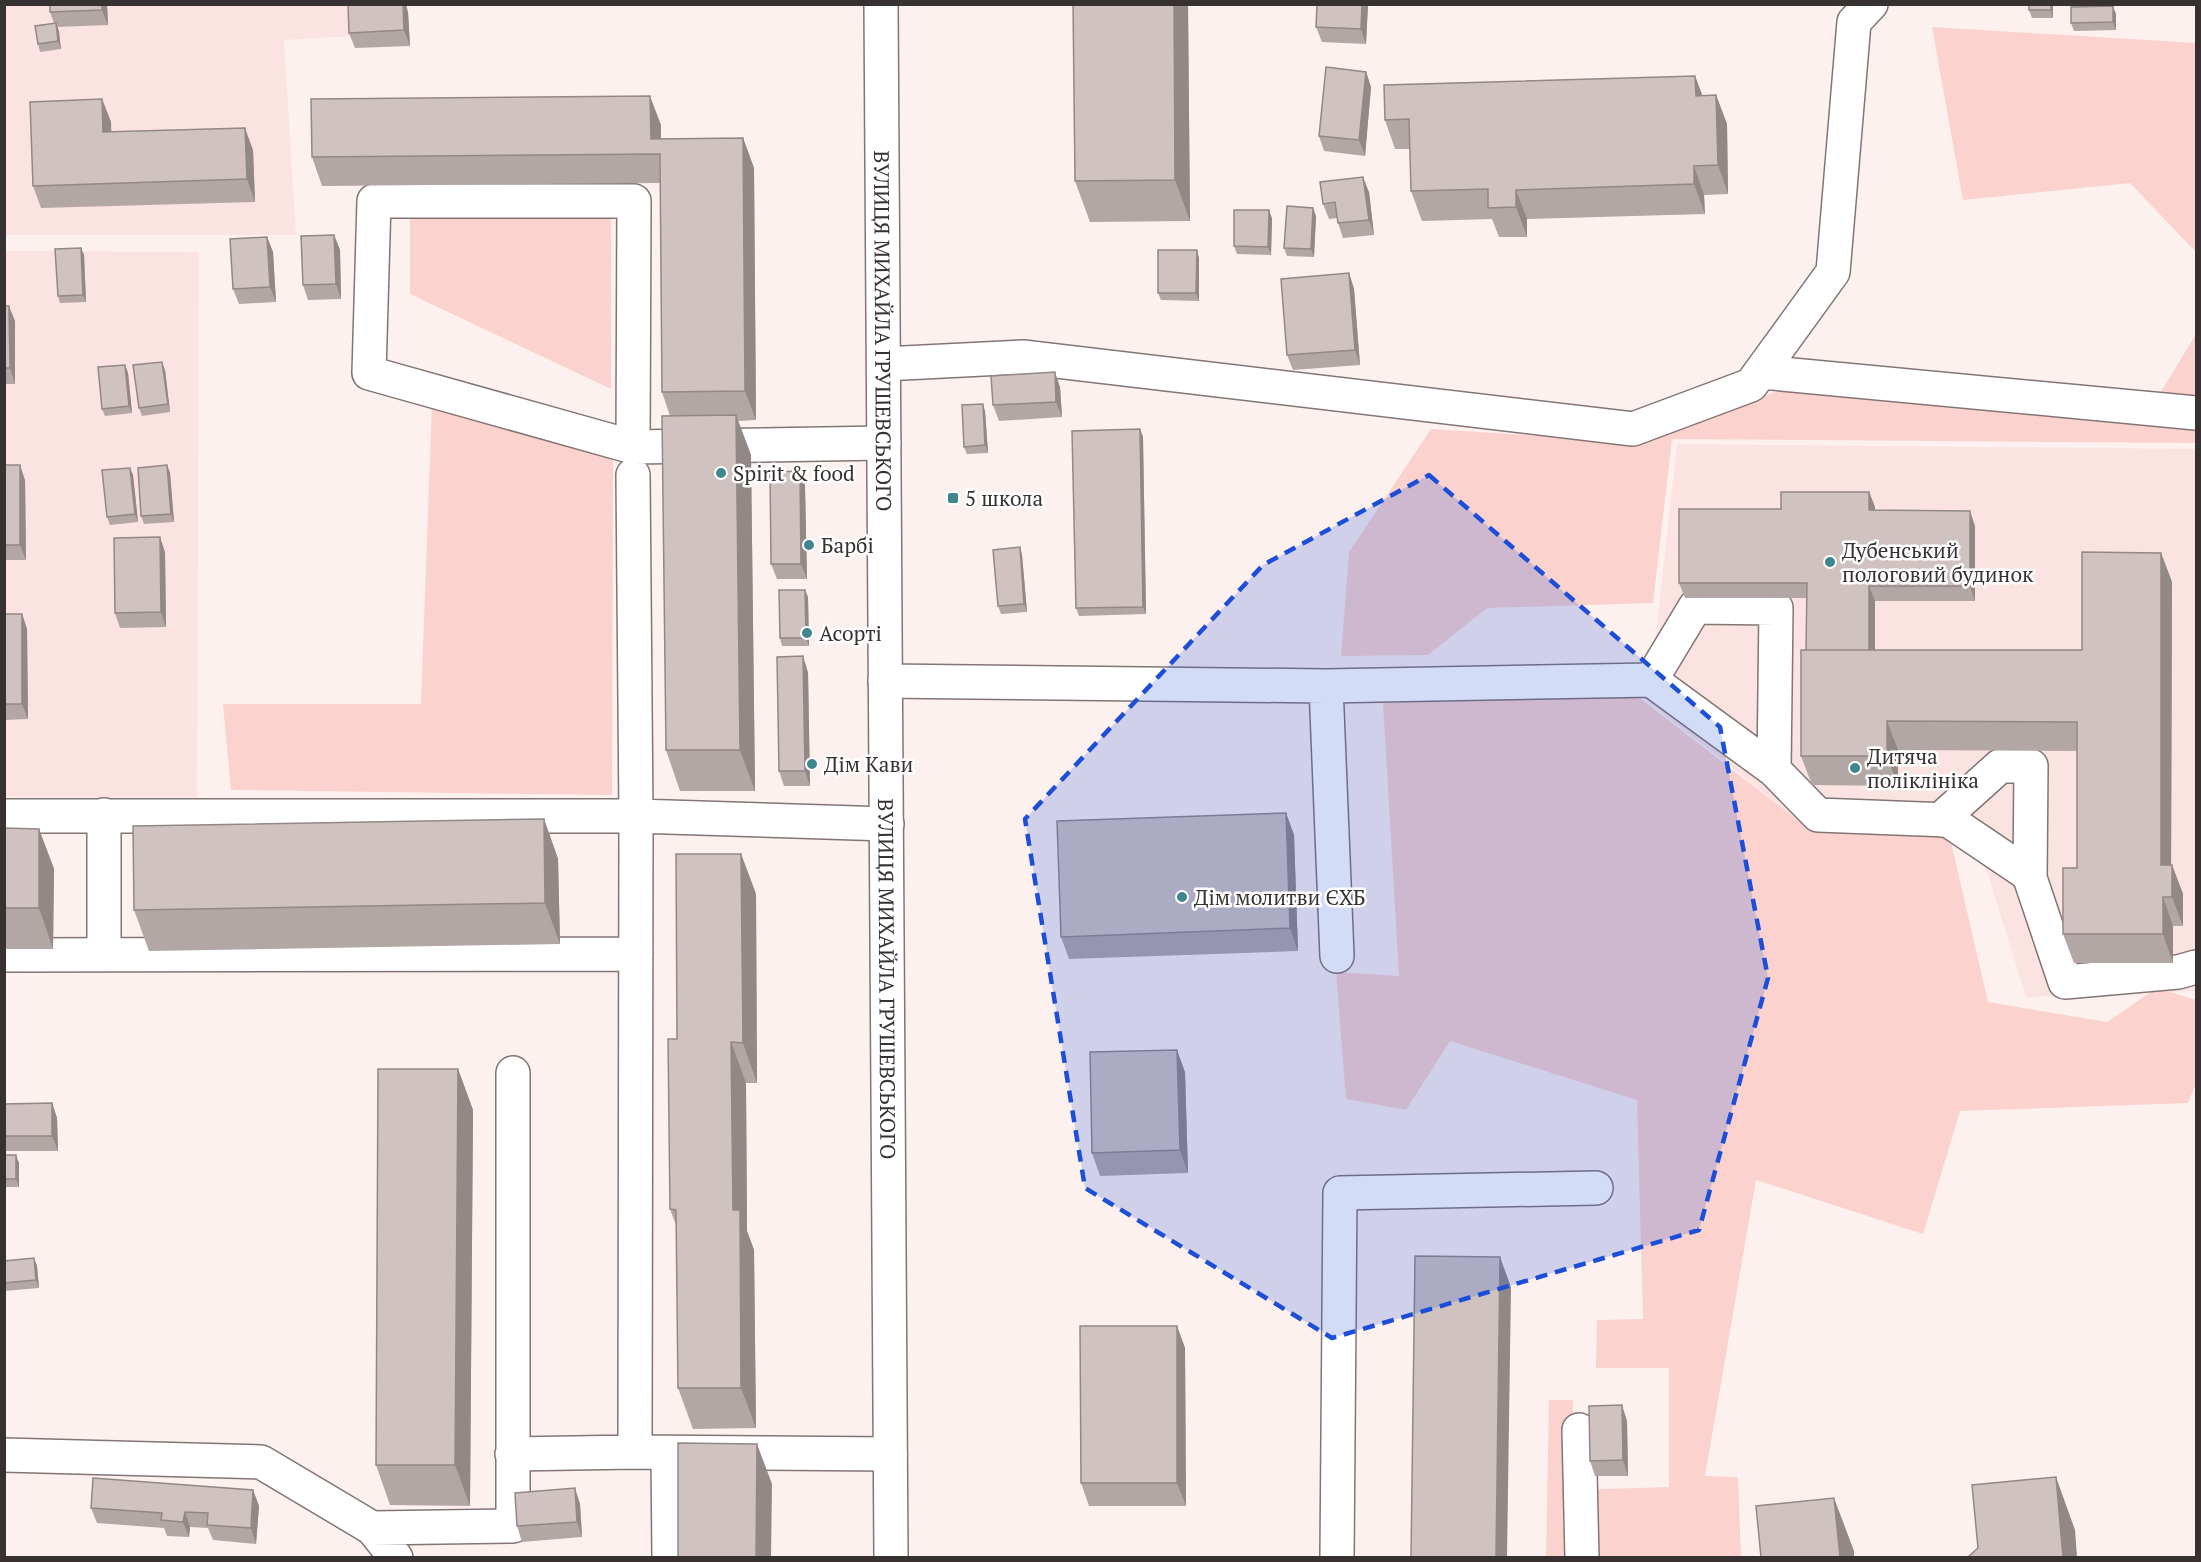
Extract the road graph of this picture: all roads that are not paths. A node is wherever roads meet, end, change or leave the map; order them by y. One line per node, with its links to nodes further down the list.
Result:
1 (881, 4): 3 (street, ВУЛИЦЯ МИХАЙЛА ГРУШЕВСЬКОГО)
2 (1871, 4): 4 (street)
3 (884, 364): 4 (street); 6 (street, ВУЛИЦЯ МИХАЙЛА ГРУШЕВСЬКОГО)
4 (1761, 372): 5 (street)
5 (2196, 413)
6 (884, 443): 7 (street); 9 (street, ВУЛИЦЯ МИХАЙЛА ГРУШЕВСЬКОГО)
7 (633, 461): 7 (street); 14 (street)
8 (1651, 680): 10 (street); 11 (street); 11 (street)
9 (885, 681): 10 (street); 16 (street, ВУЛИЦЯ МИХАЙЛА ГРУШЕВСЬКОГО)
10 (1326, 686): 21 (street)
11 (1773, 770): 15 (street)
12 (104, 815): 13 (street); 14 (street); 20 (street)
13 (4, 816)
14 (636, 816): 16 (street); 18 (street)
15 (1940, 820): 17 (street); 17 (street)
16 (886, 824): 29 (street, ВУЛИЦЯ МИХАЙЛА ГРУШЕВСЬКОГО)
17 (2030, 878): 22 (street)
18 (636, 954): 20 (street); 26 (street)
19 (4, 955): 20 (street)
20 (104, 955)
21 (1337, 956)
22 (2196, 967)
23 (513, 1073): 28 (street)
24 (1596, 1188): 35 (street)
25 (1579, 1431): 36 (street)
26 (635, 1452): 27 (street); 28 (street)
27 (668, 1453): 29 (street); 33 (street)
28 (512, 1454): 31 (street)
29 (890, 1454): 34 (street, ВУЛИЦЯ МИХАЙЛА ГРУШЕВСЬКОГО)
30 (4, 1455): 31 (street)
31 (372, 1528): 32 (street)
32 (396, 1557)
33 (669, 1557)
34 (891, 1557)
35 (1337, 1557)
36 (1582, 1557)

